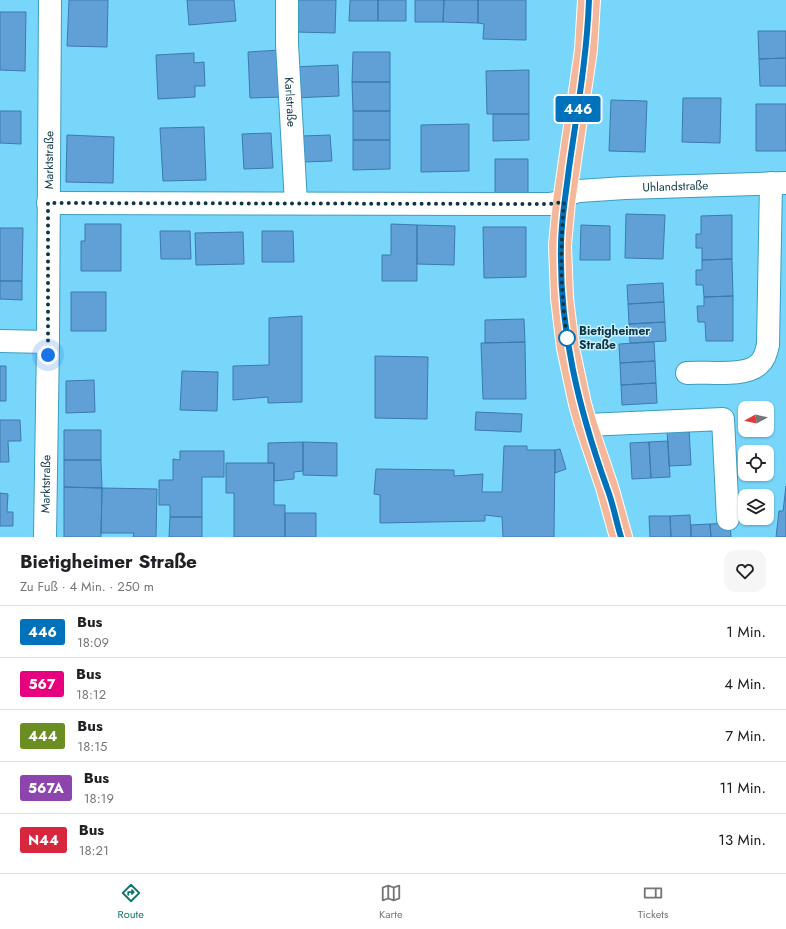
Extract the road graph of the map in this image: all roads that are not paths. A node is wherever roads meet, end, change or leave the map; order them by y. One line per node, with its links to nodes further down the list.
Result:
1 (50, 0): 6 (street, Marktstraße)
2 (287, 0): 7 (street, Karlstraße)
3 (589, 0): 5 (main road)
4 (778, 183): 5 (street, Uhlandstraße); 10 (street)
5 (565, 198): 7 (street); 11 (main road)
6 (48, 203): 7 (street); 9 (street, Marktstraße)
7 (296, 203)
8 (0, 341): 9 (street)
9 (48, 342): 13 (street, Marktstraße)
10 (687, 373)
11 (586, 425): 12 (street); 14 (main road)
12 (728, 519)
13 (45, 537)
14 (621, 537)

